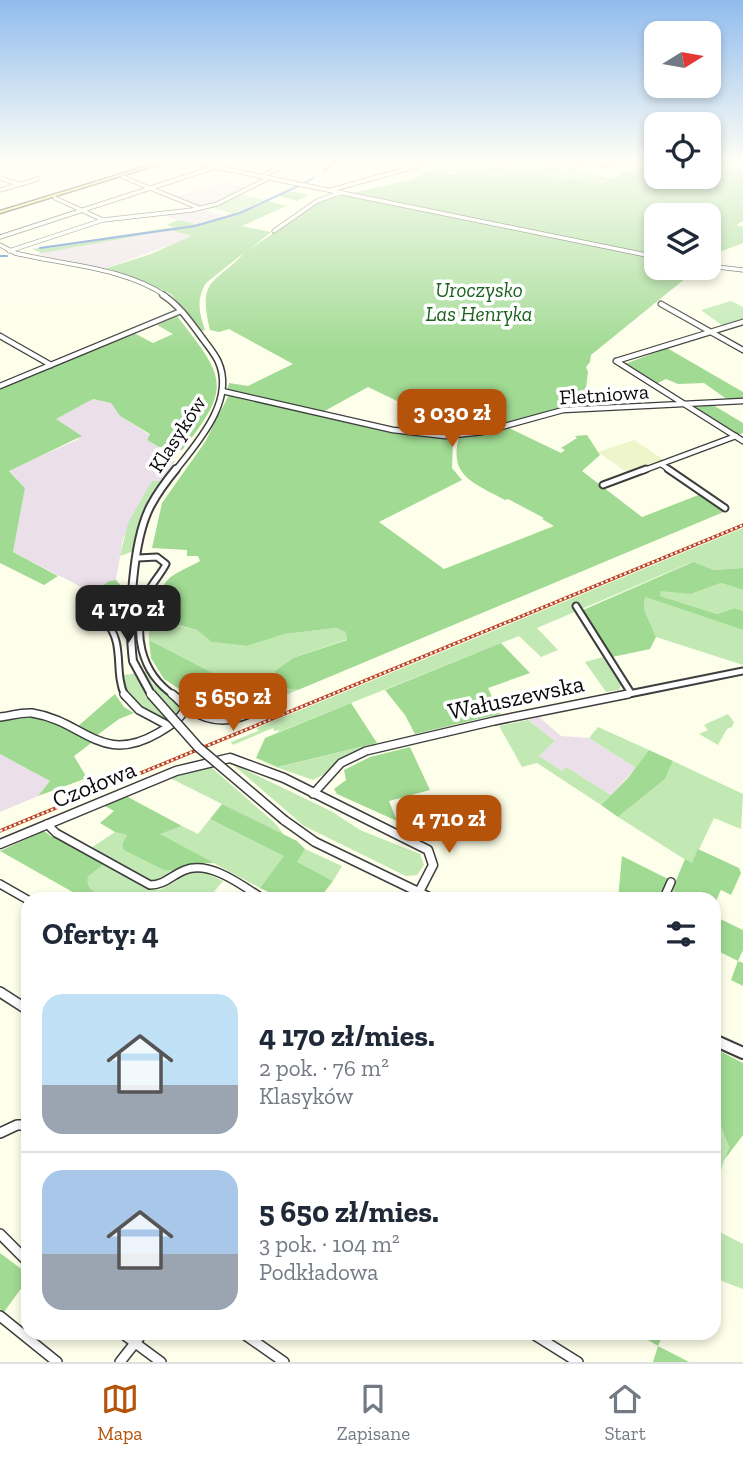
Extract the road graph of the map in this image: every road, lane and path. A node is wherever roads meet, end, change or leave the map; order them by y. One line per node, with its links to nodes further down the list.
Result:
1 (40, 225): 6 (street)
2 (89, 225): 8 (street)
3 (283, 225): 5 (street)
4 (499, 225): 9 (street)
5 (274, 231)
6 (0, 237)
7 (0, 244): 8 (street, Klasyków)
8 (9, 251): 13 (street, Klasyków)
9 (644, 255)
10 (721, 267): 11 (street)
11 (743, 270)
12 (661, 304): 15 (street)
13 (181, 312): 18 (street); 20 (street, Klasyków)
14 (743, 322): 15 (street)
15 (711, 332): 17 (street); 22 (street)
16 (0, 336): 18 (street)
17 (743, 350)
18 (51, 365): 19 (street)
19 (0, 386)
20 (222, 391): 22 (street, Fletniowa); 28 (street, Klasyków)
21 (743, 401): 22 (street, Fletniowa)
22 (686, 405): 23 (street)
23 (736, 436): 24 (street); 25 (street)
24 (743, 440)
25 (661, 464): 26 (street); 27 (street)
26 (603, 485)
27 (725, 508)
28 (138, 558): 34 (street); 43 (street, Klasyków, bridge)
29 (576, 606): 32 (street)
30 (105, 621): 36 (street)
31 (743, 671): 32 (street, Wałuszewska)
32 (631, 693): 37 (street, Wałuszewska)
33 (276, 702): 34 (street)
34 (186, 709): 36 (street)
35 (0, 717): 36 (street)
36 (169, 726)
37 (313, 794): 38 (street, Czołowa); 44 (street, Czołowa)
38 (47, 824): 39 (street, Czołowa); 42 (street)
39 (0, 844)
40 (671, 882): 45 (street)
41 (0, 884): 46 (street)
42 (249, 892)
43 (409, 892)
44 (419, 892)
45 (667, 892)
46 (21, 896)
47 (0, 992): 48 (street)
48 (21, 1006)
49 (721, 1043): 50 (street)
50 (743, 1054)
51 (21, 1125): 52 (street)
52 (0, 1133)
53 (0, 1234): 54 (street)
54 (21, 1255)
55 (0, 1316): 56 (street)
56 (21, 1333)
57 (30, 1340): 62 (street)
58 (137, 1340): 63 (street)
59 (141, 1340): 64 (street)
60 (253, 1340): 65 (street)
61 (543, 1340): 66 (street)
62 (57, 1362)
63 (120, 1362)
64 (162, 1362)
65 (284, 1362)
66 (578, 1362)

